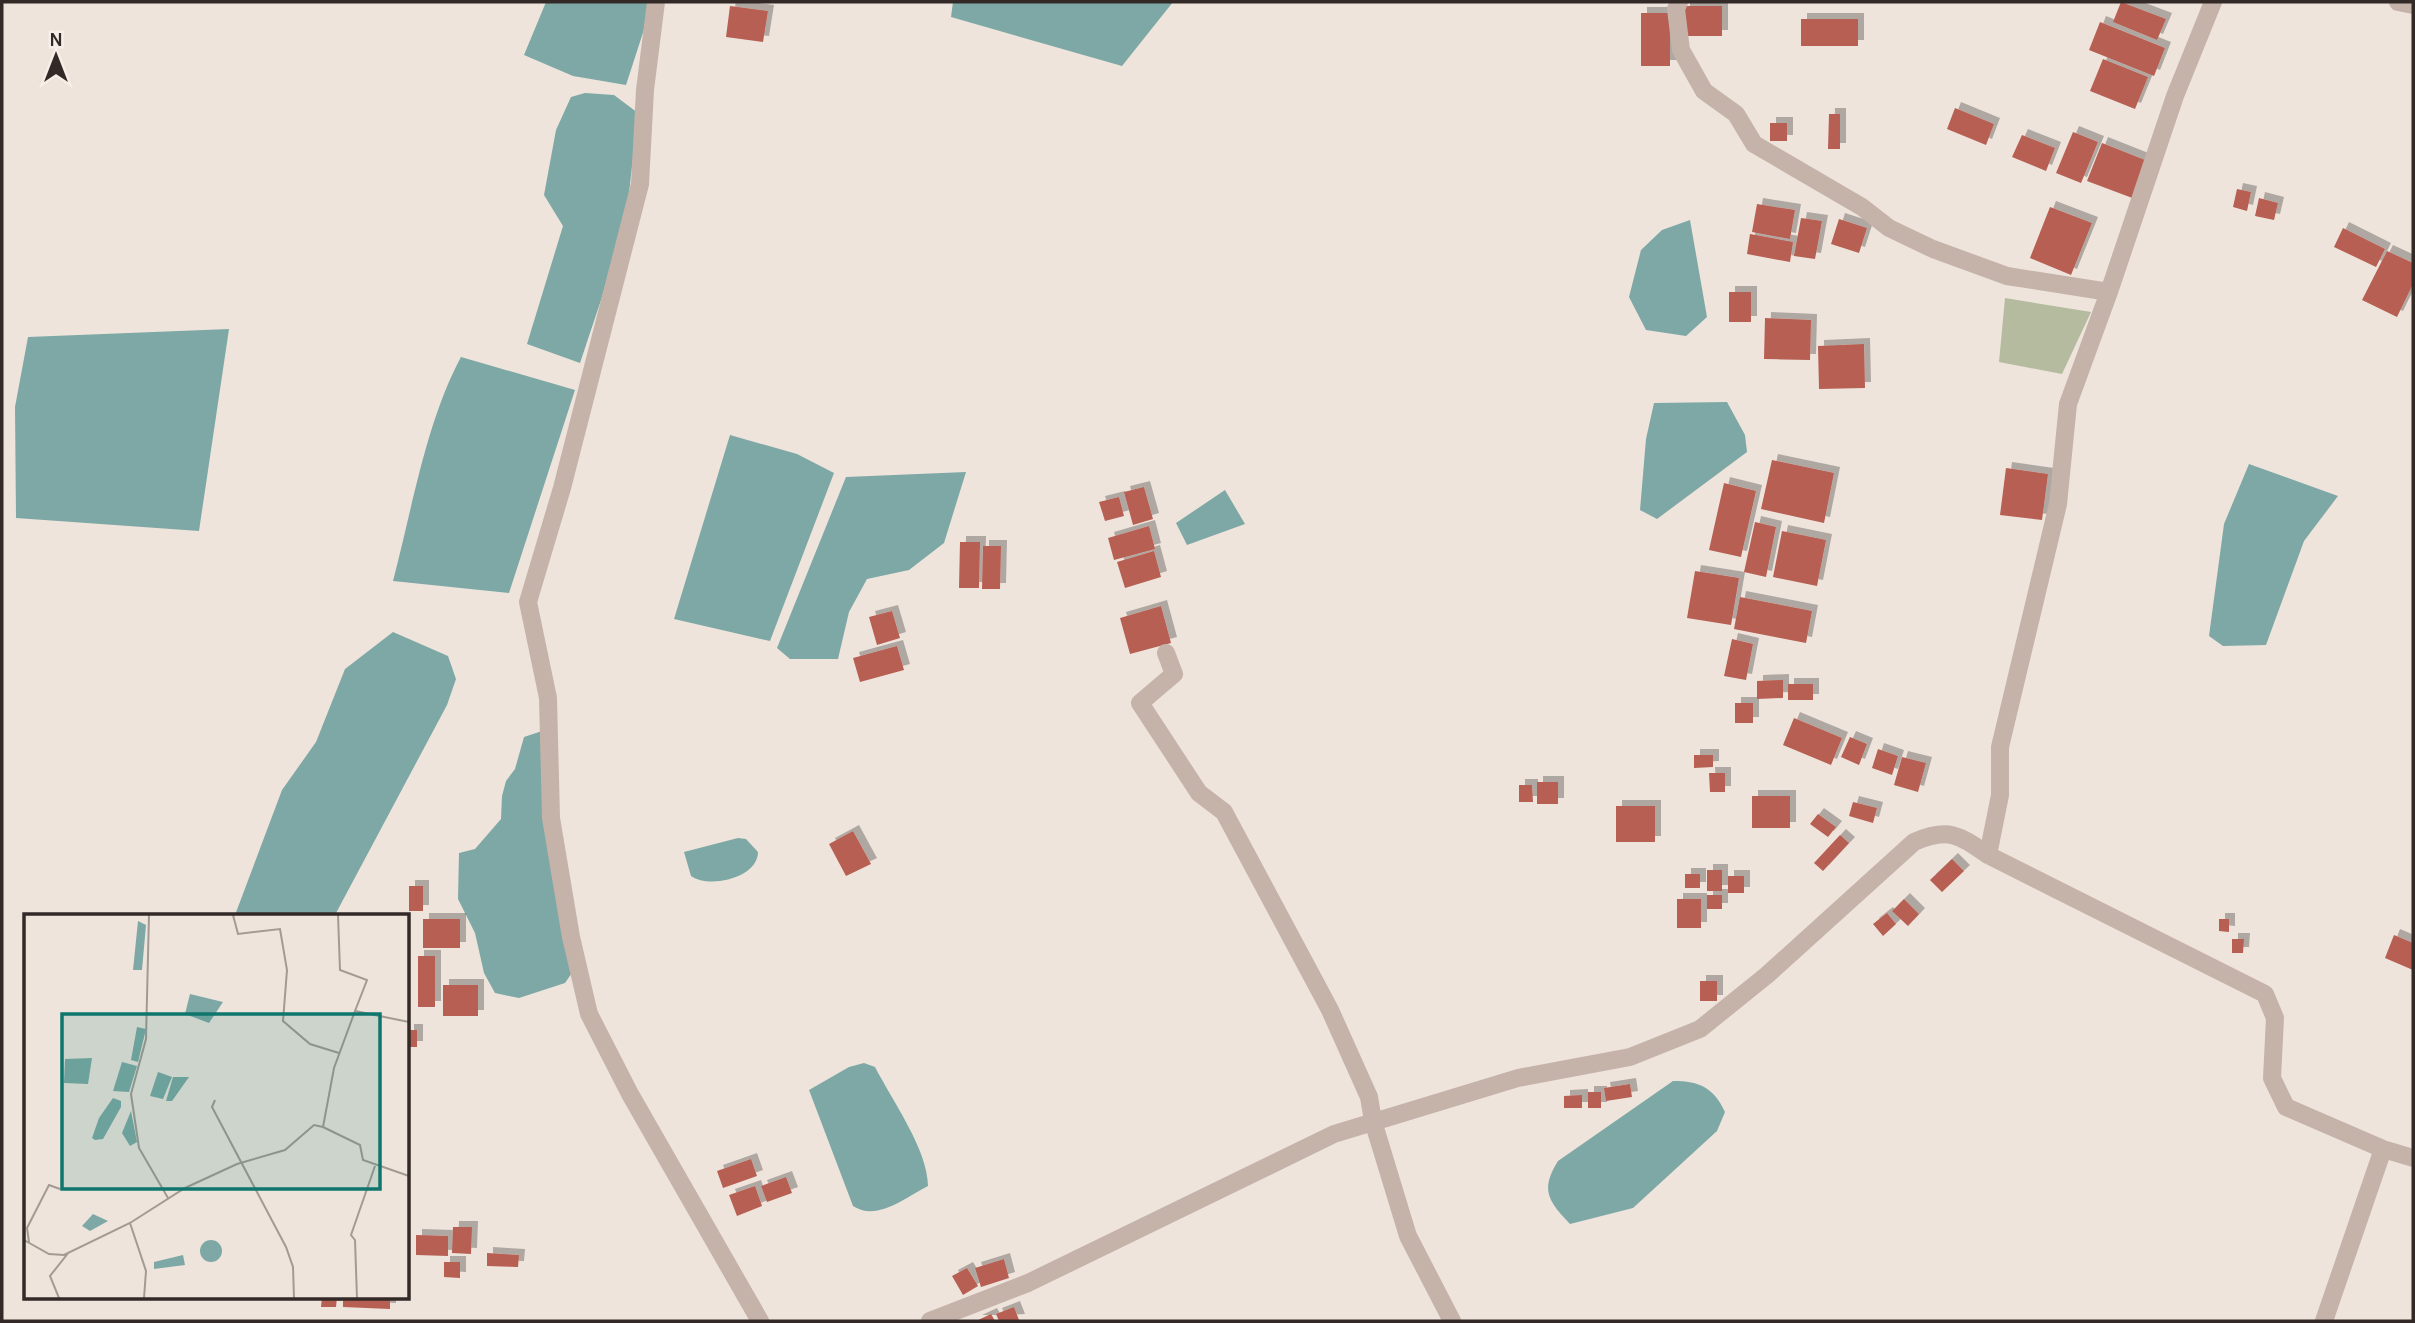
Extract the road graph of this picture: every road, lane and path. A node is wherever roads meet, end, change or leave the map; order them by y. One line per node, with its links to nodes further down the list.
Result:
1 (656, 2): 12 (street)
2 (1679, 2): 6 (street)
3 (2213, 2): 6 (street)
4 (2398, 2): 5 (street)
5 (2413, 5)
6 (2109, 292): 8 (street)
7 (1166, 653): 9 (street)
8 (1988, 855): 9 (street); 10 (street)
9 (1373, 1121): 13 (street); 14 (street)
10 (2383, 1149): 11 (street); 15 (street)
11 (2413, 1158)
12 (760, 1321)
13 (930, 1321)
14 (1452, 1321)
15 (2324, 1321)

